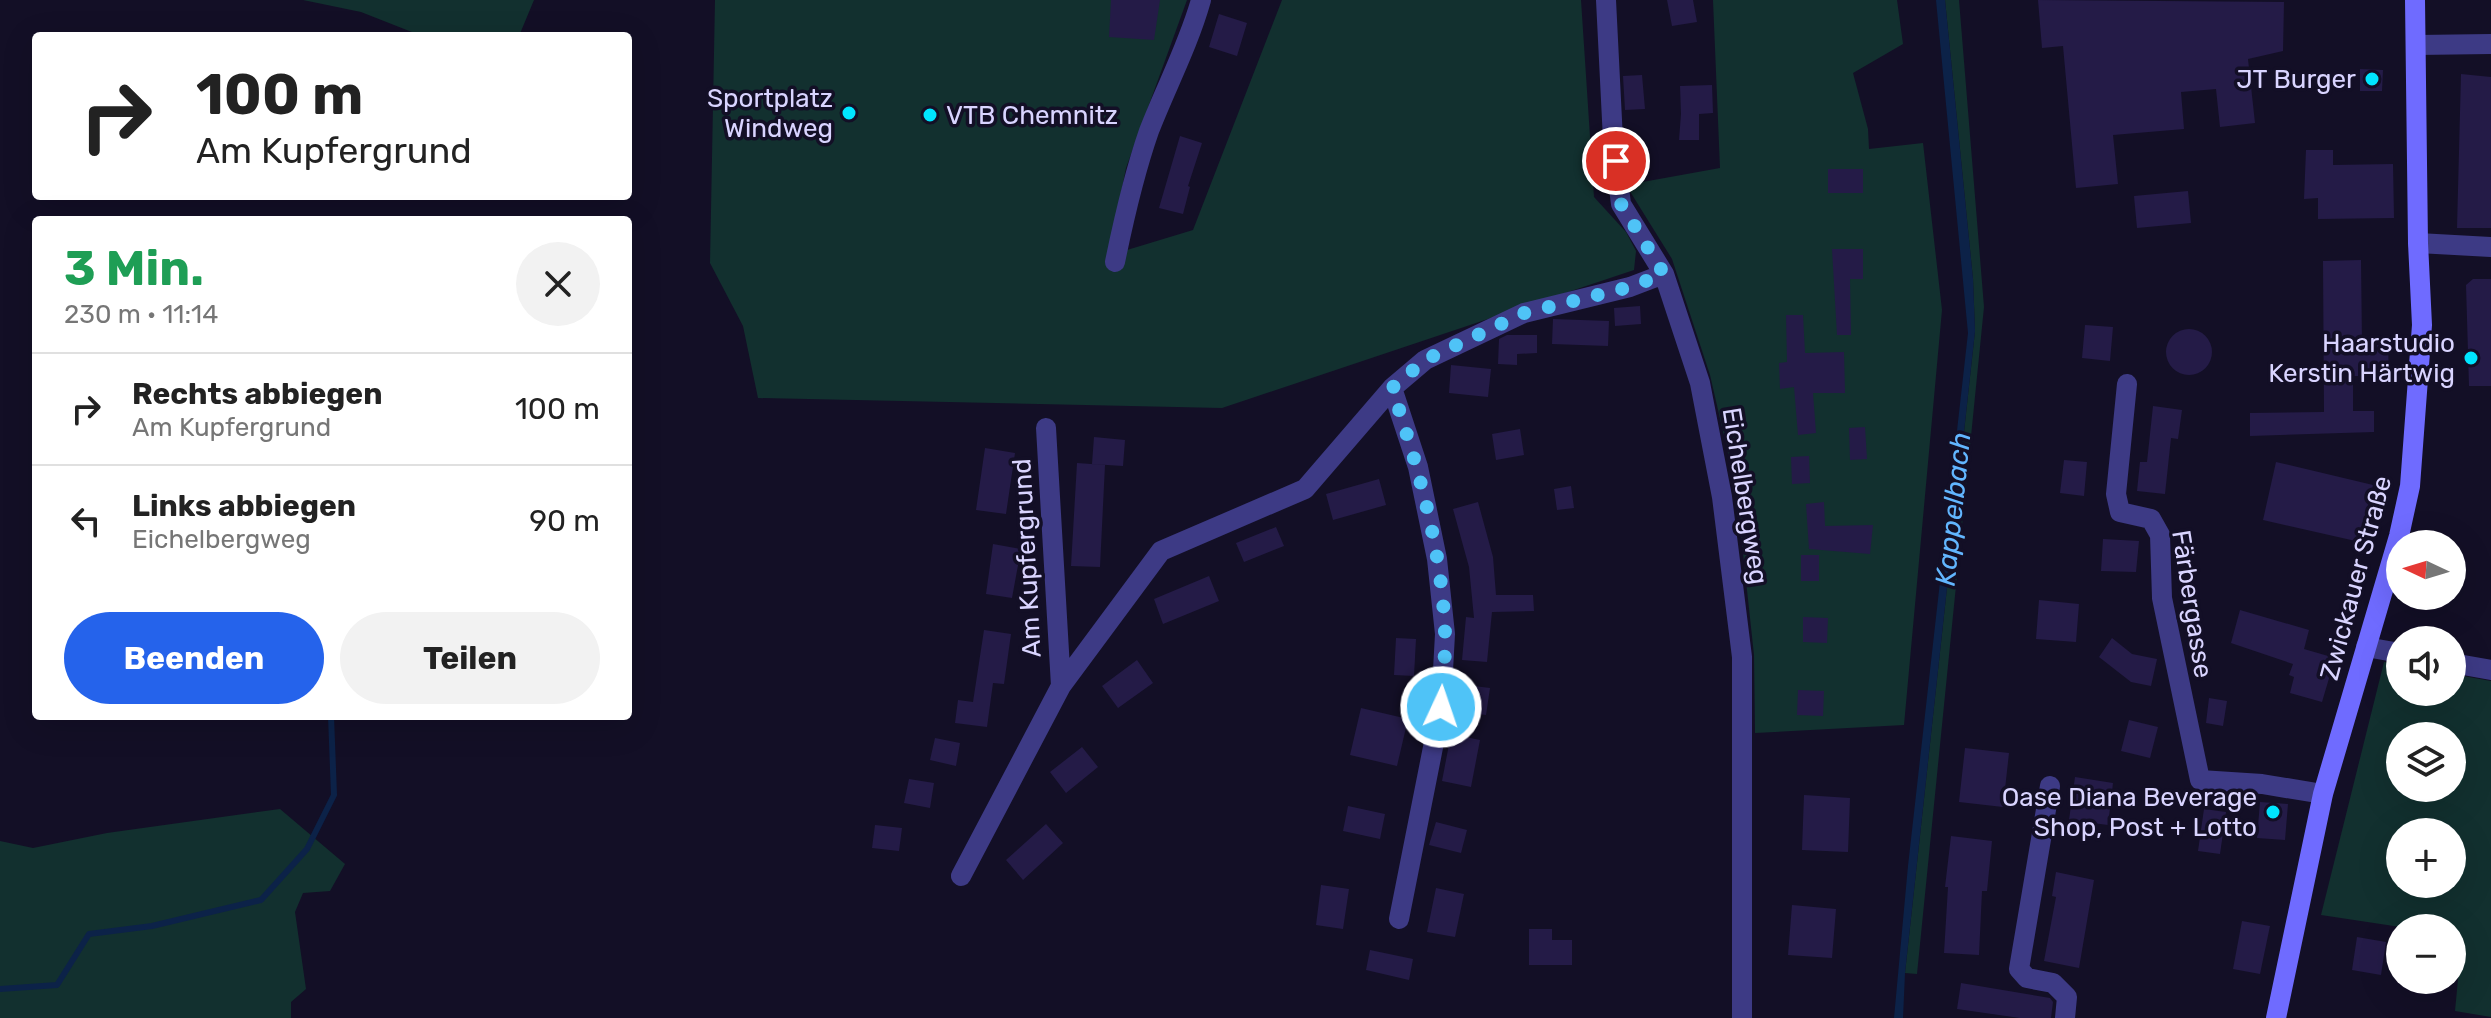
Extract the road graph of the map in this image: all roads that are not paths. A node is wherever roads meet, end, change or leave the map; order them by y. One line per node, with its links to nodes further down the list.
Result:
1 (1201, 0): 8 (street)
2 (1606, 0): 9 (street, Eichelbergweg)
3 (2415, 0): 5 (main road, Zwickauer Straße)
4 (2491, 44): 5 (street)
5 (2417, 45): 6 (main road, Zwickauer Straße)
6 (2418, 243): 7 (street); 13 (main road, Zwickauer Straße)
7 (2491, 247)
8 (1115, 262)
9 (1664, 274): 11 (street, Am Kupfergrund); 22 (street, Eichelbergweg)
10 (2127, 384): 19 (street, Färbergasse)
11 (1392, 388): 17 (street, Am Kupfergrund); 21 (street)
12 (1046, 428): 17 (street, Am Kupfergrund)
13 (2366, 647): 14 (street); 19 (main road, Zwickauer Straße)
14 (2386, 651)
15 (2466, 666): 16 (street)
16 (2491, 670)
17 (1061, 686): 20 (street, Am Kupfergrund)
18 (2050, 786): 23 (street)
19 (2323, 794): 24 (main road, Zwickauer Straße)
20 (961, 876)
21 (1399, 919)
22 (1742, 1018)
23 (2065, 1018)
24 (2276, 1018)

